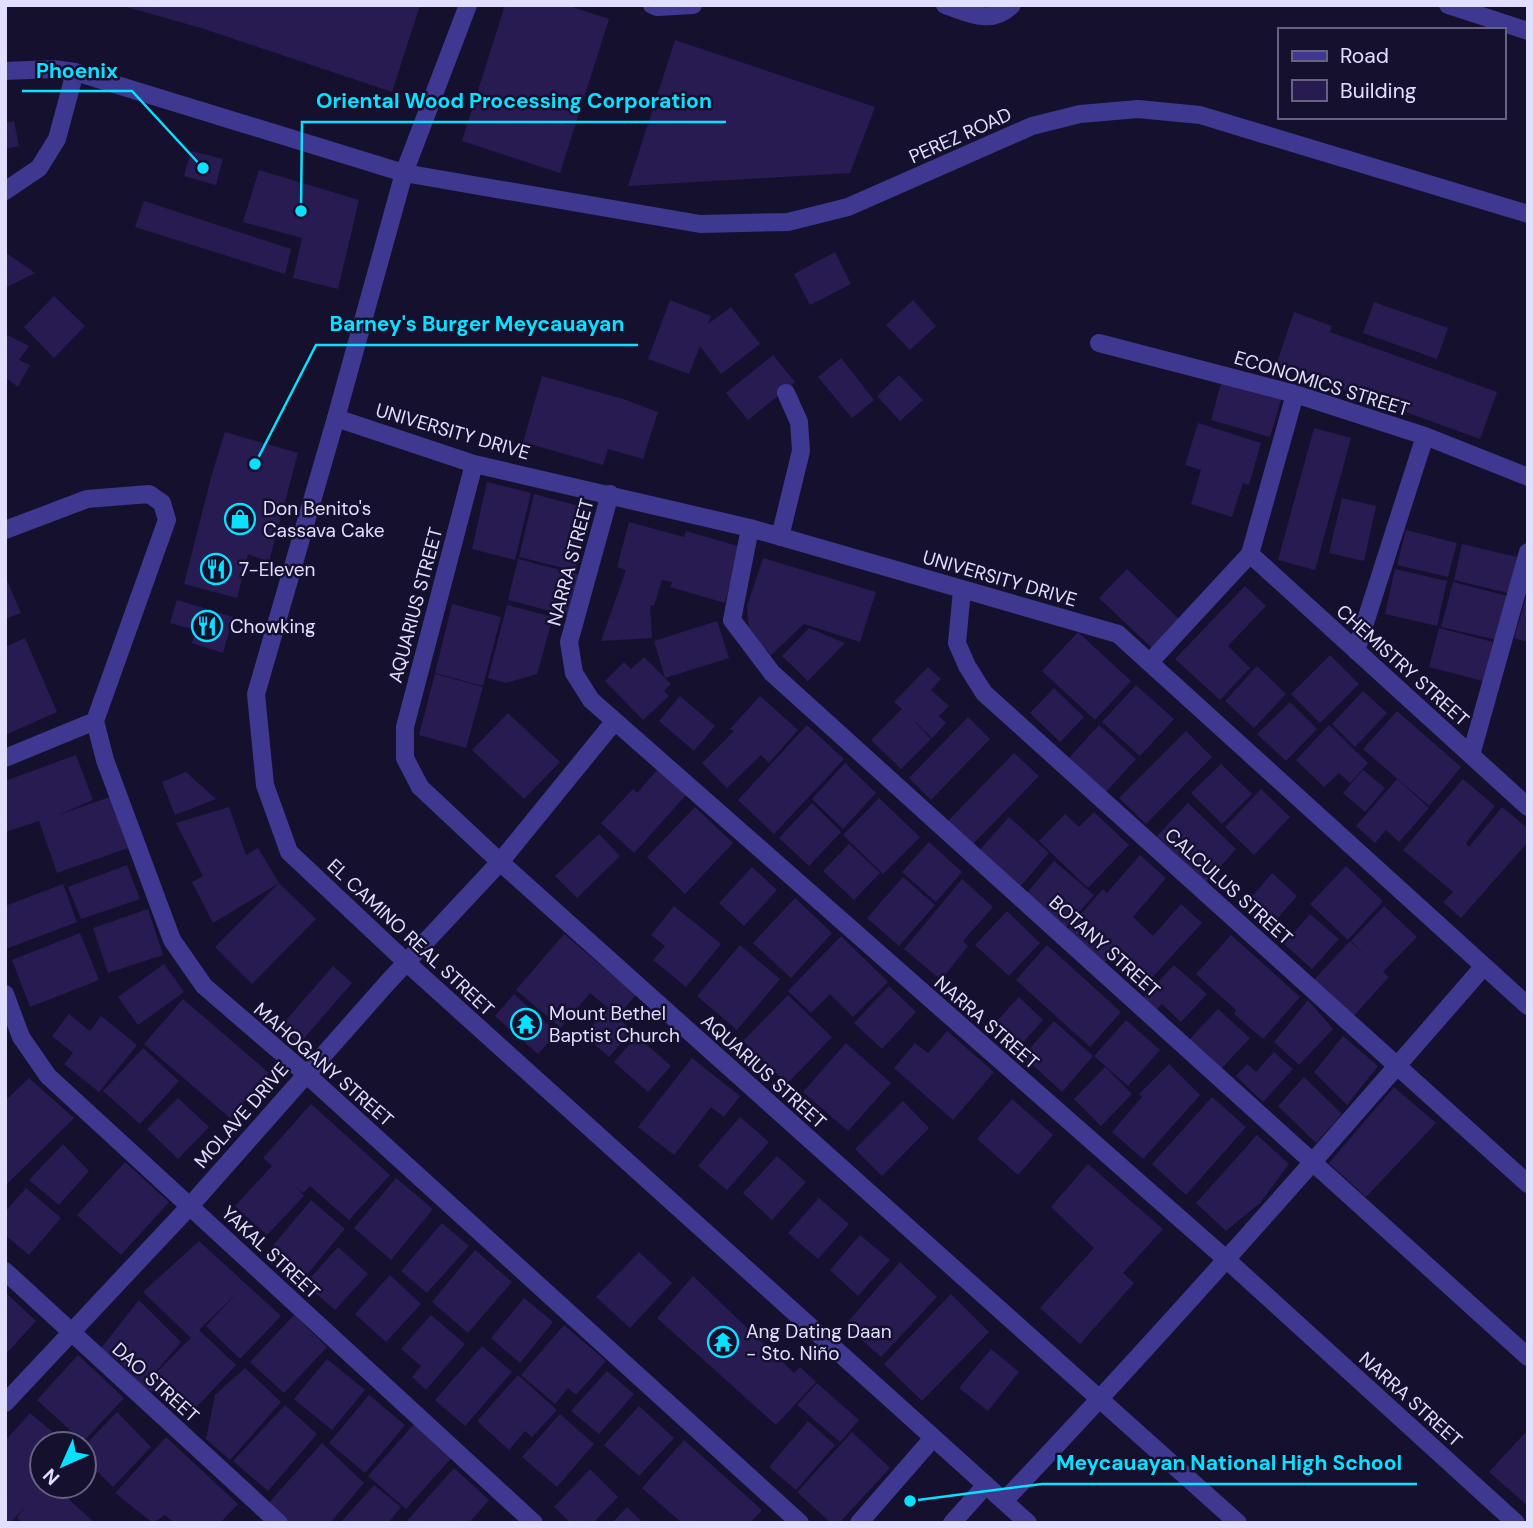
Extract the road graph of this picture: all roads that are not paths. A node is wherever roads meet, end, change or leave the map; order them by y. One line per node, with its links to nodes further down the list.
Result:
1 (468, 5): 10 (street, EL CAMINO REAL STREET)
2 (652, 5): 3 (street)
3 (693, 5)
4 (945, 5): 5 (street)
5 (1012, 5)
6 (1448, 5): 7 (street)
7 (1528, 31)
8 (5, 71): 9 (street, PEREZ ROAD)
9 (75, 72): 10 (street, PEREZ ROAD); 11 (street)
10 (404, 173): 12 (street, PEREZ ROAD); 16 (street, EL CAMINO REAL STREET)
11 (5, 191)
12 (1528, 214)
13 (1099, 343): 15 (street, ECONOMICS STREET)
14 (786, 393): 23 (street)
15 (1295, 394): 17 (street, ECONOMICS STREET); 25 (street)
16 (336, 418): 18 (street, UNIVERSITY DRIVE); 35 (street, EL CAMINO REAL STREET)
17 (1425, 436): 19 (street, ECONOMICS STREET); 27 (street)
18 (474, 464): 20 (street, UNIVERSITY DRIVE); 34 (street, AQUARIUS STREET)
19 (1528, 477)
20 (610, 494): 21 (street, UNIVERSITY DRIVE); 30 (street, NARRA STREET)
21 (750, 528): 23 (street, UNIVERSITY DRIVE); 41 (street, BOTANY STREET)
22 (5, 530): 29 (street)
23 (780, 537): 26 (street, UNIVERSITY DRIVE)
24 (1528, 552): 31 (street)
25 (1250, 554): 27 (street, CHEMISTRY STREET); 28 (street)
26 (962, 590): 28 (street, UNIVERSITY DRIVE); 39 (street, CALCULUS STREET)
27 (1356, 650): 31 (street, CHEMISTRY STREET)
28 (1150, 662): 36 (street, UNIVERSITY DRIVE)
29 (95, 721): 32 (street); 40 (street, MAHOGANY STREET)
30 (614, 722): 34 (street, MOLAVE DRIVE); 44 (street, NARRA STREET)
31 (1471, 755): 33 (street, CHEMISTRY STREET)
32 (5, 758)
33 (1528, 807)
34 (500, 862): 35 (street, MOLAVE DRIVE); 48 (street, AQUARIUS STREET)
35 (406, 962): 40 (street, MOLAVE DRIVE); 50 (street, EL CAMINO REAL STREET)
36 (1484, 966): 38 (street, UNIVERSITY DRIVE); 39 (street)
37 (5, 994): 43 (street, YAKAL STREET)
38 (1528, 1006)
39 (1397, 1066): 41 (street); 42 (street, CALCULUS STREET)
40 (305, 1073): 43 (street, MOLAVE DRIVE); 55 (street, MAHOGANY STREET)
41 (1311, 1161): 44 (street); 47 (street, BOTANY STREET)
42 (1528, 1184)
43 (190, 1206): 46 (street, MOLAVE DRIVE); 54 (street, YAKAL STREET)
44 (1227, 1261): 48 (street); 60 (street, NARRA STREET)
45 (5, 1271): 46 (street, DAO STREET)
46 (70, 1333): 49 (street, MOLAVE DRIVE); 53 (street, DAO STREET)
47 (1528, 1357)
48 (1100, 1400): 52 (street); 59 (street, AQUARIUS STREET)
49 (5, 1404)
50 (933, 1438): 51 (street, EL CAMINO REAL STREET); 56 (street)
51 (986, 1485): 52 (street, EL CAMINO REAL STREET); 57 (street)
52 (1004, 1501): 58 (street, EL CAMINO REAL STREET)
53 (279, 1523)
54 (534, 1523)
55 (800, 1523)
56 (859, 1523)
57 (952, 1523)
58 (1028, 1523)
59 (1238, 1523)
60 (1516, 1523)

